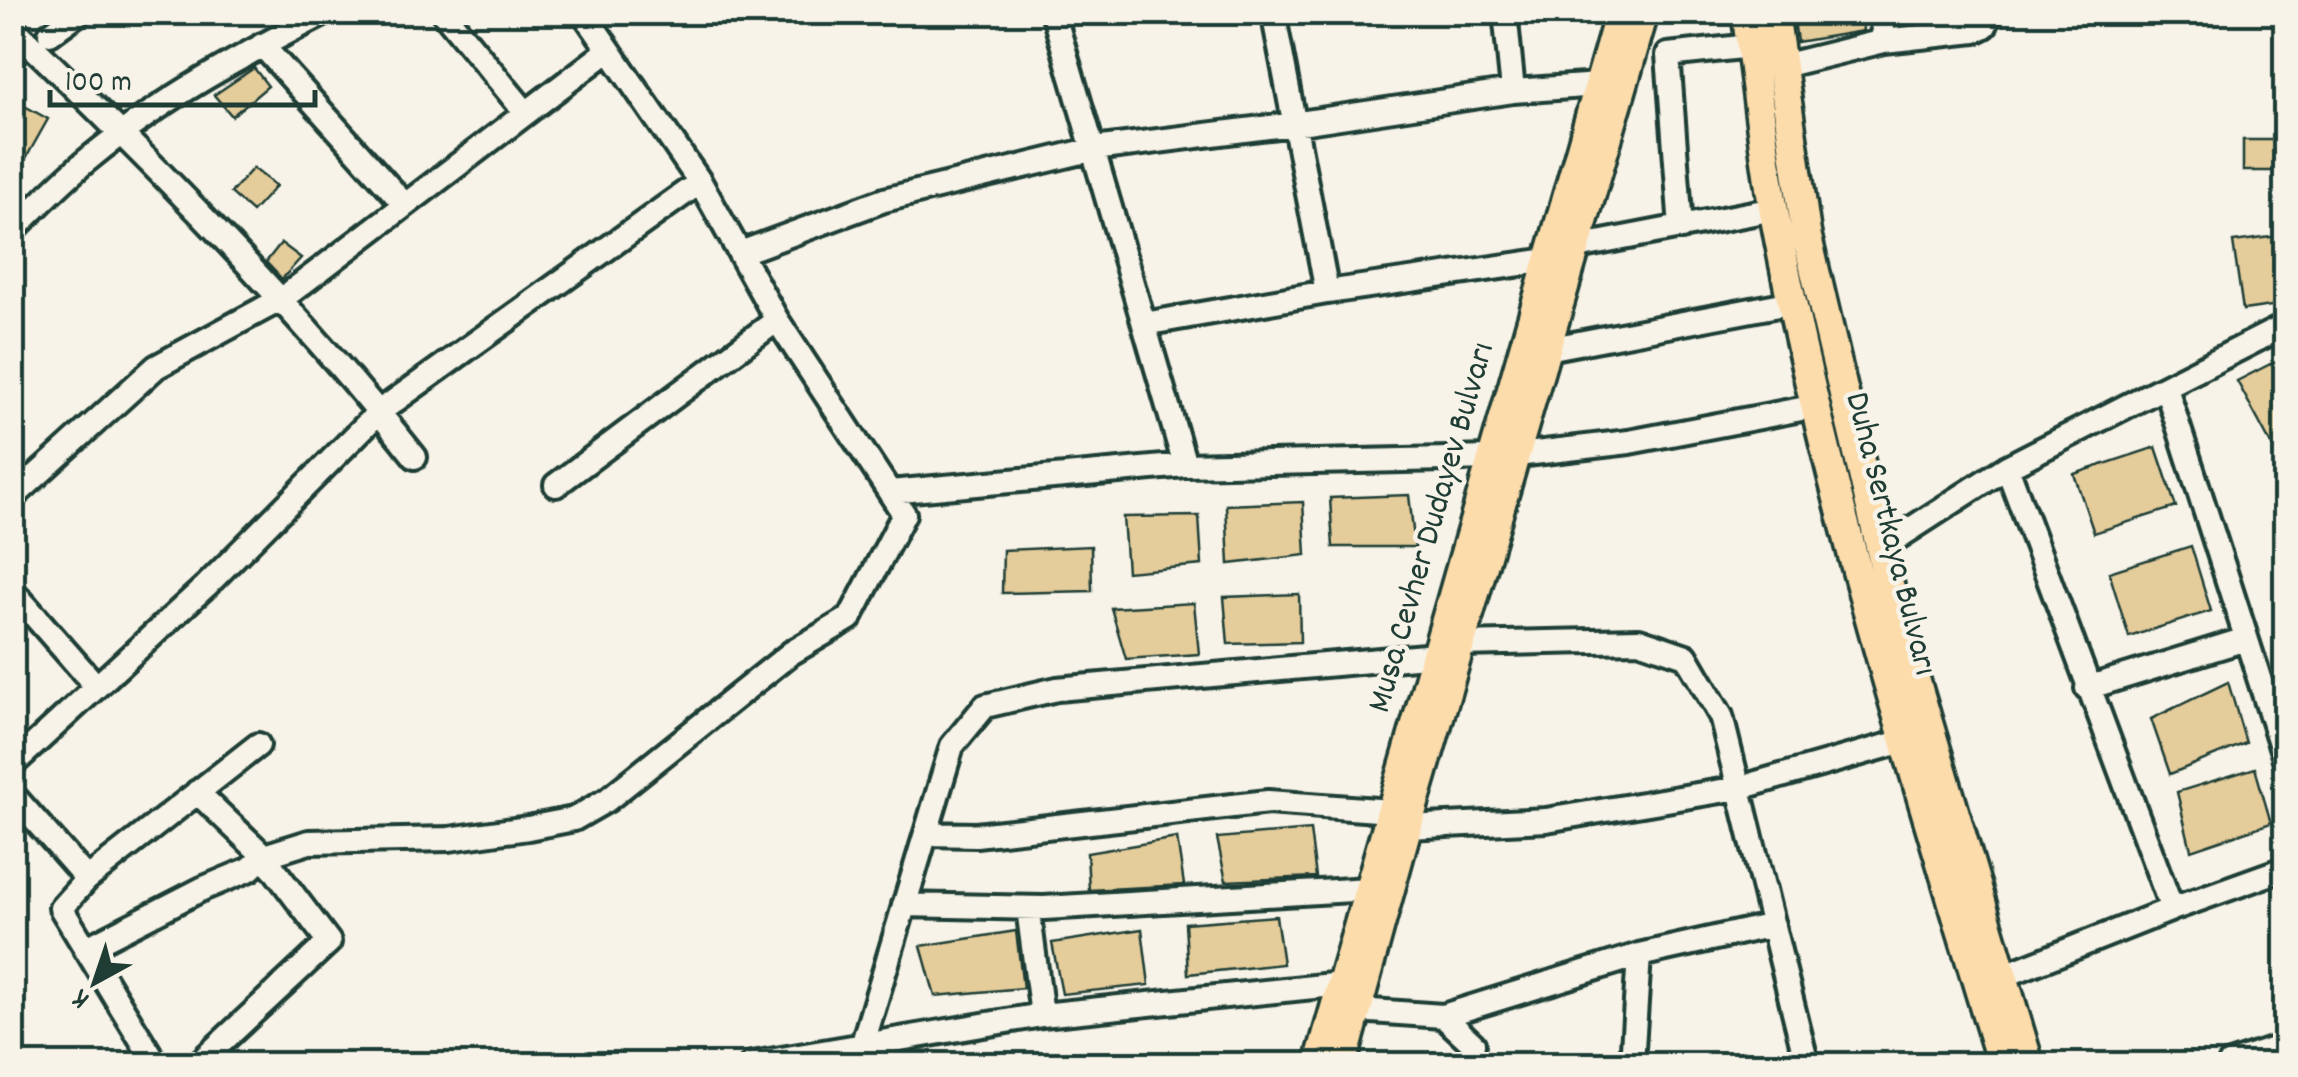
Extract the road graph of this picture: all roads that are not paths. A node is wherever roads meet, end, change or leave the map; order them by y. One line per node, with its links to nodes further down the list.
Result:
1 (80, 12): 15 (street)
2 (327, 12): 17 (street)
3 (444, 12): 22 (street)
4 (1053, 12): 25 (street)
5 (1274, 12): 23 (street)
6 (1504, 12): 21 (street)
7 (1620, 12): 20 (main road, Musa Cevher Dudayev Bulvarı)
8 (1644, 12): 31 (main road, Musa Cevher Dudayev Bulvarı)
9 (1746, 12): 19 (main road, Duha Sertkaya Bulvarı)
10 (1774, 12): 19 (main road, Duha Sertkaya Bulvarı)
11 (1880, 12): 16 (street)
12 (1991, 12): 16 (street)
13 (590, 15): 18 (street)
14 (12, 28): 24 (street)
15 (50, 34)
16 (1884, 41): 19 (street)
17 (262, 45): 24 (street); 27 (street)
18 (609, 50): 22 (street); 26 (street)
19 (1763, 61): 28 (main road, Duha Sertkaya Bulvarı); 29 (street); 42 (main road, Duha Sertkaya Bulvarı)
20 (1599, 85): 21 (street); 33 (main road, Musa Cevher Dudayev Bulvarı)
21 (1513, 91): 23 (street)
22 (526, 112): 27 (street)
23 (1292, 124): 25 (street); 34 (street)
24 (123, 133): 30 (street); 35 (street)
25 (1094, 149): 32 (street); 38 (street)
26 (700, 182): 32 (street); 44 (street)
27 (405, 205): 35 (street)
28 (1774, 210): 29 (street); 36 (main road, Duha Sertkaya Bulvarı)
29 (1681, 228): 31 (street)
30 (12, 230)
31 (1576, 247): 40 (main road, Musa Cevher Dudayev Bulvarı)
32 (740, 253): 37 (street)
33 (1549, 260): 34 (street); 46 (main road, Musa Cevher Dudayev Bulvarı)
34 (1327, 292): 38 (street)
35 (282, 298): 44 (street); 51 (street)
36 (1794, 302): 40 (street); 43 (main road, Duha Sertkaya Bulvarı)
37 (777, 320): 49 (street); 50 (street)
38 (1144, 324): 47 (street)
39 (2286, 325): 41 (street)
40 (1547, 349): 46 (main road, Musa Cevher Dudayev Bulvarı)
41 (2166, 388): 48 (street); 54 (street)
42 (1844, 396): 43 (main road); 52 (main road, Duha Sertkaya Bulvarı)
43 (1817, 406): 46 (street); 58 (main road, Duha Sertkaya Bulvarı)
44 (379, 412): 45 (street); 56 (street)
45 (416, 457)
46 (1504, 457): 47 (street); 55 (main road, Musa Cevher Dudayev Bulvarı)
47 (1184, 465): 50 (street)
48 (2006, 468): 52 (street); 57 (street)
49 (556, 485)
50 (890, 492): 67 (street)
51 (12, 498)
52 (1880, 549): 77 (main road, Duha Sertkaya Bulvarı)
53 (12, 590): 56 (street)
54 (2246, 639): 57 (street); 60 (street)
55 (1448, 650): 62 (street); 65 (main road, Musa Cevher Dudayev Bulvarı); 66 (street)
56 (96, 686): 61 (street)
57 (2087, 688): 73 (street)
58 (1904, 741): 62 (street); 92 (main road, Duha Sertkaya Bulvarı)
59 (258, 745): 63 (street)
60 (2286, 762)
61 (12, 765)
62 (1739, 788): 65 (street); 74 (street)
63 (197, 792): 67 (street); 69 (street)
64 (12, 794): 69 (street)
65 (1399, 819): 66 (street); 70 (main road, Musa Cevher Dudayev Bulvarı); 79 (main road, Musa Cevher Dudayev Bulvarı)
66 (926, 834): 71 (street)
67 (264, 856): 75 (street); 85 (street)
68 (2286, 868): 73 (street)
69 (87, 879): 75 (street)
70 (1368, 889): 72 (street); 78 (main road, Musa Cevher Dudayev Bulvarı)
71 (904, 905): 72 (street); 82 (street)
72 (1028, 908): 80 (street)
73 (2172, 909): 77 (street)
74 (1774, 925): 76 (street); 91 (street)
75 (85, 949): 84 (street)
76 (1639, 955): 81 (street); 90 (street)
77 (2003, 976): 93 (main road, Duha Sertkaya Bulvarı)
78 (1342, 984): 80 (street); 87 (main road, Musa Cevher Dudayev Bulvarı)
79 (1358, 1010): 81 (street); 88 (main road, Musa Cevher Dudayev Bulvarı)
80 (1042, 1015): 82 (street)
81 (1443, 1016): 89 (street)
82 (863, 1043): 86 (street)
83 (2276, 1054): 94 (street)
84 (156, 1064)
85 (198, 1064)
86 (752, 1064)
87 (1319, 1064)
88 (1342, 1064)
89 (1470, 1064)
90 (1632, 1064)
91 (1808, 1064)
92 (2002, 1064)
93 (2029, 1064)
94 (2230, 1064)

